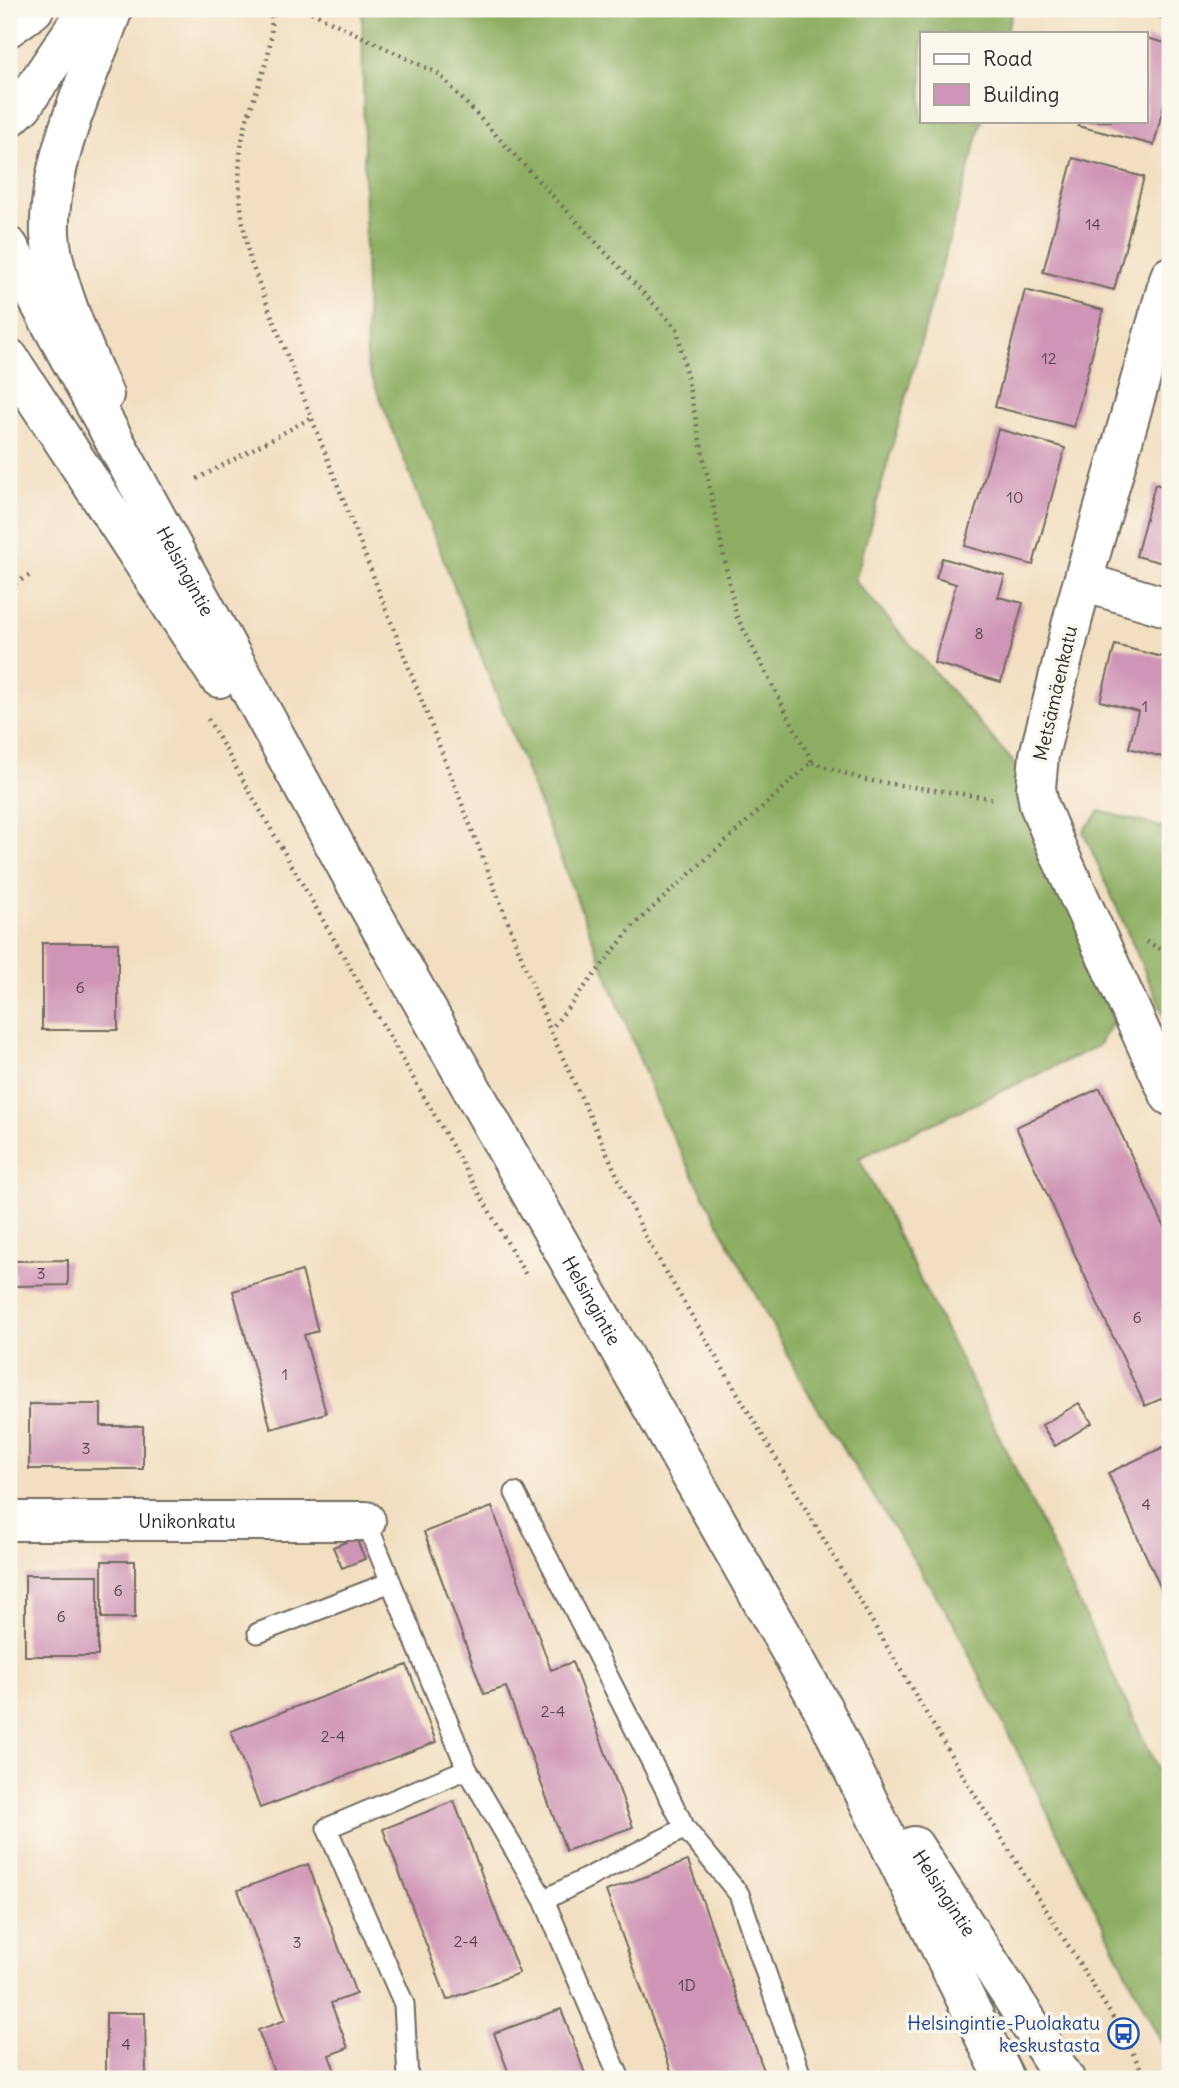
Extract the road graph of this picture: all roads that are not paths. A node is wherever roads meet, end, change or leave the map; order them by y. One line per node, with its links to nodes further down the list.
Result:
1 (34, 9): 4 (main road)
2 (88, 9): 5 (main road)
3 (113, 9): 9 (main road)
4 (9, 27)
5 (9, 118)
6 (9, 247): 9 (main road, Helsingintie)
7 (1170, 276): 10 (main road, Metsämäenkatu)
8 (9, 358): 12 (main road, Helsingintie)
9 (147, 497): 12 (main road, Helsingintie)
10 (1083, 582): 11 (main road); 13 (main road, Metsämäenkatu)
11 (1170, 608)
12 (362, 895): 19 (main road, Helsingintie)
13 (1170, 1096)
14 (515, 1493): 21 (lane)
15 (9, 1521): 16 (main road, Unikonkatu)
16 (366, 1521): 17 (lane)
17 (391, 1582): 18 (lane); 20 (lane)
18 (258, 1633)
19 (822, 1707): 26 (main road, Helsingintie); 27 (main road, Helsingintie)
20 (467, 1769): 22 (lane); 23 (lane)
21 (685, 1828): 22 (lane); 25 (lane)
22 (544, 1900): 24 (lane)
23 (408, 2079)
24 (620, 2079)
25 (802, 2079)
26 (1005, 2079)
27 (1065, 2079)

